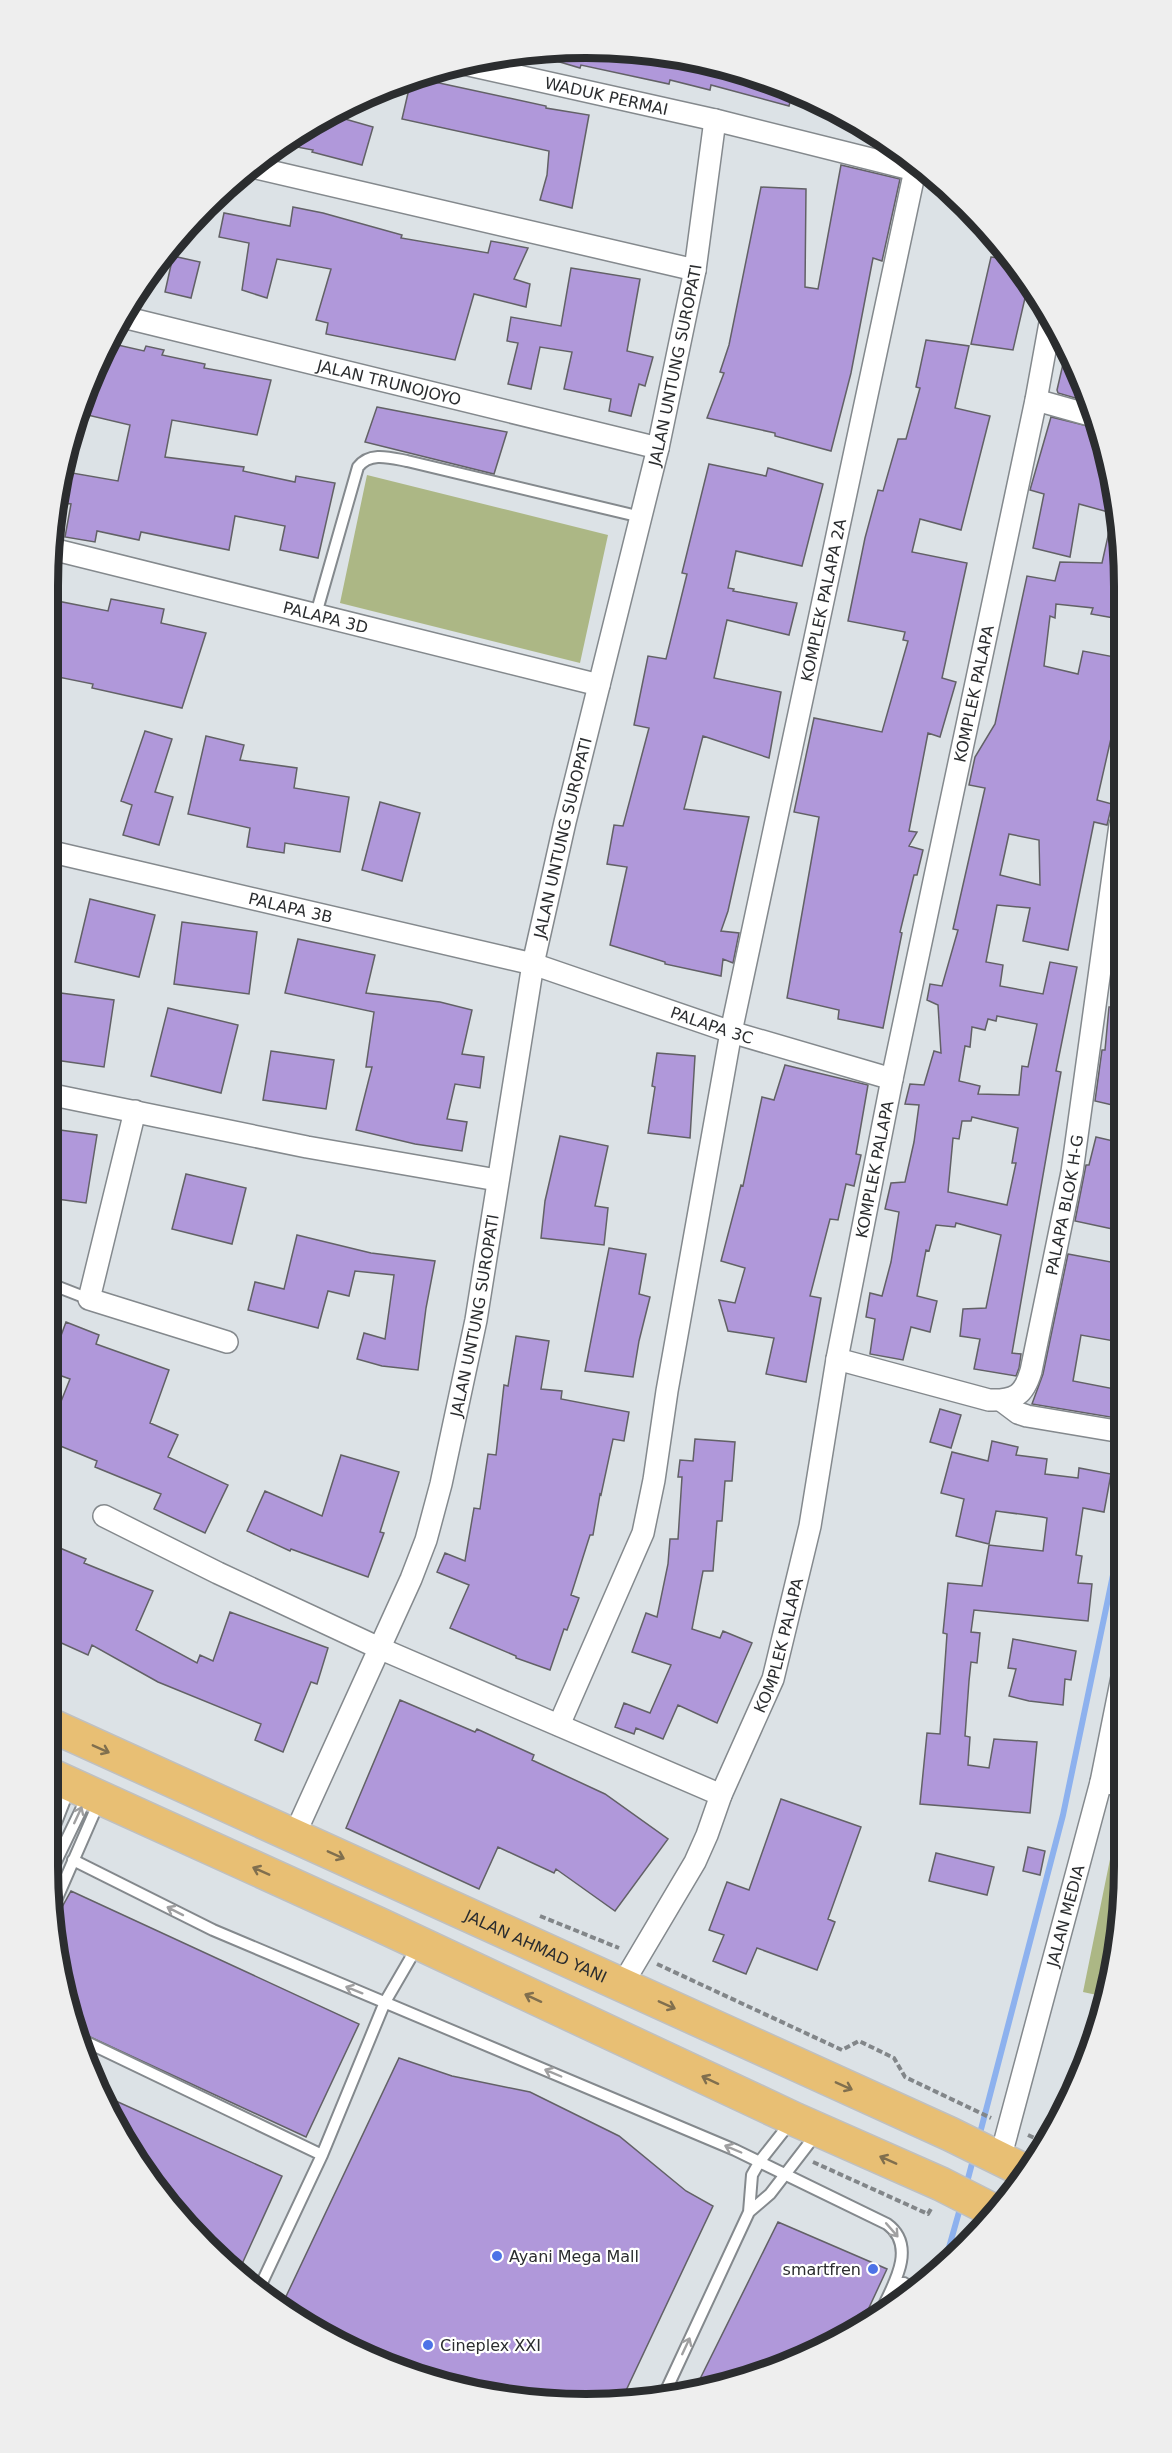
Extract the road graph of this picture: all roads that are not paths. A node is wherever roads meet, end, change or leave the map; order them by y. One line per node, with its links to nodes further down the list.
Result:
1 (485, 69): 2 (street, WADUK PERMAI)
2 (715, 120): 3 (street, WADUK PERMAI); 6 (street)
3 (906, 167)
4 (263, 170): 6 (street, JALAN UNTUNG SUROPATI)
5 (920, 178): 19 (street, KOMPLEK PALAPA 2A)
6 (696, 270): 11 (street, JALAN UNTUNG SUROPATI)
7 (131, 319): 11 (street, JALAN TRUNOJOYO)
8 (1048, 332): 9 (street, KOMPLEK PALAPA)
9 (1036, 400): 10 (street); 20 (street, KOMPLEK PALAPA)
10 (1085, 414)
11 (658, 448): 12 (street, JALAN UNTUNG SUROPATI)
12 (641, 517): 14 (lane); 15 (street, JALAN UNTUNG SUROPATI)
13 (60, 551): 14 (street, PALAPA 3D)
14 (316, 614): 15 (street, PALAPA 3D)
15 (599, 685): 18 (street, JALAN UNTUNG SUROPATI)
16 (58, 853): 18 (street, PALAPA 3B)
17 (1114, 867): 28 (street, PALAPA BLOK H-G)
18 (533, 964): 19 (street, PALAPA 3C); 23 (street, JALAN UNTUNG SUROPATI)
19 (731, 1032): 20 (street, PALAPA 3C); 33 (street, KOMPLEK PALAPA 2A)
20 (892, 1079): 27 (street, KOMPLEK PALAPA)
21 (58, 1096): 22 (street)
22 (135, 1111): 23 (street); 25 (street)
23 (497, 1180): 31 (street, JALAN UNTUNG SUROPATI)
24 (58, 1287): 25 (lane)
25 (89, 1299): 26 (street)
26 (227, 1342)
27 (837, 1359): 28 (street); 38 (street, KOMPLEK PALAPA)
28 (1002, 1401): 29 (street)
29 (1114, 1431)
30 (104, 1516): 31 (street)
31 (379, 1648): 33 (street); 40 (street, JALAN UNTUNG SUROPATI)
32 (1114, 1717): 35 (street, JALAN MEDIA)
33 (559, 1725): 38 (street)
34 (58, 1729): 40 (highway, JALAN AHMAD YANI, one-way to 40)
35 (1101, 1782): 36 (street); 51 (street, JALAN MEDIA)
36 (1114, 1784)
37 (69, 1789): 39 (lane); 41 (lane, one-way to 37); 42 (lane); 44 (highway, one-way to 37)
38 (721, 1795): 45 (street, KOMPLEK PALAPA)
39 (58, 1817)
40 (294, 1836): 45 (highway, JALAN AHMAD YANI, one-way to 45)
41 (58, 1839)
42 (74, 1860): 43 (lane); 46 (lane, one-way to 42)
43 (59, 1893)
44 (418, 1944): 46 (lane); 48 (highway, one-way to 44)
45 (622, 1985): 51 (highway, JALAN AHMAD YANI, one-way to 51)
46 (385, 2002): 49 (lane); 50 (lane, one-way to 46)
47 (88, 2043): 49 (lane)
48 (806, 2125): 50 (lane); 52 (lane); 53 (highway, one-way to 48)
49 (322, 2155): 55 (lane)
50 (760, 2161): 52 (lane); 54 (lane)
51 (1004, 2161)
52 (785, 2175): 54 (lane); 56 (lane, one-way to 56)
53 (988, 2208)
54 (749, 2212): 59 (lane, one-way to 54)
55 (262, 2283)
56 (894, 2283): 57 (lane); 58 (lane)
57 (906, 2285)
58 (886, 2301)
59 (667, 2388)

